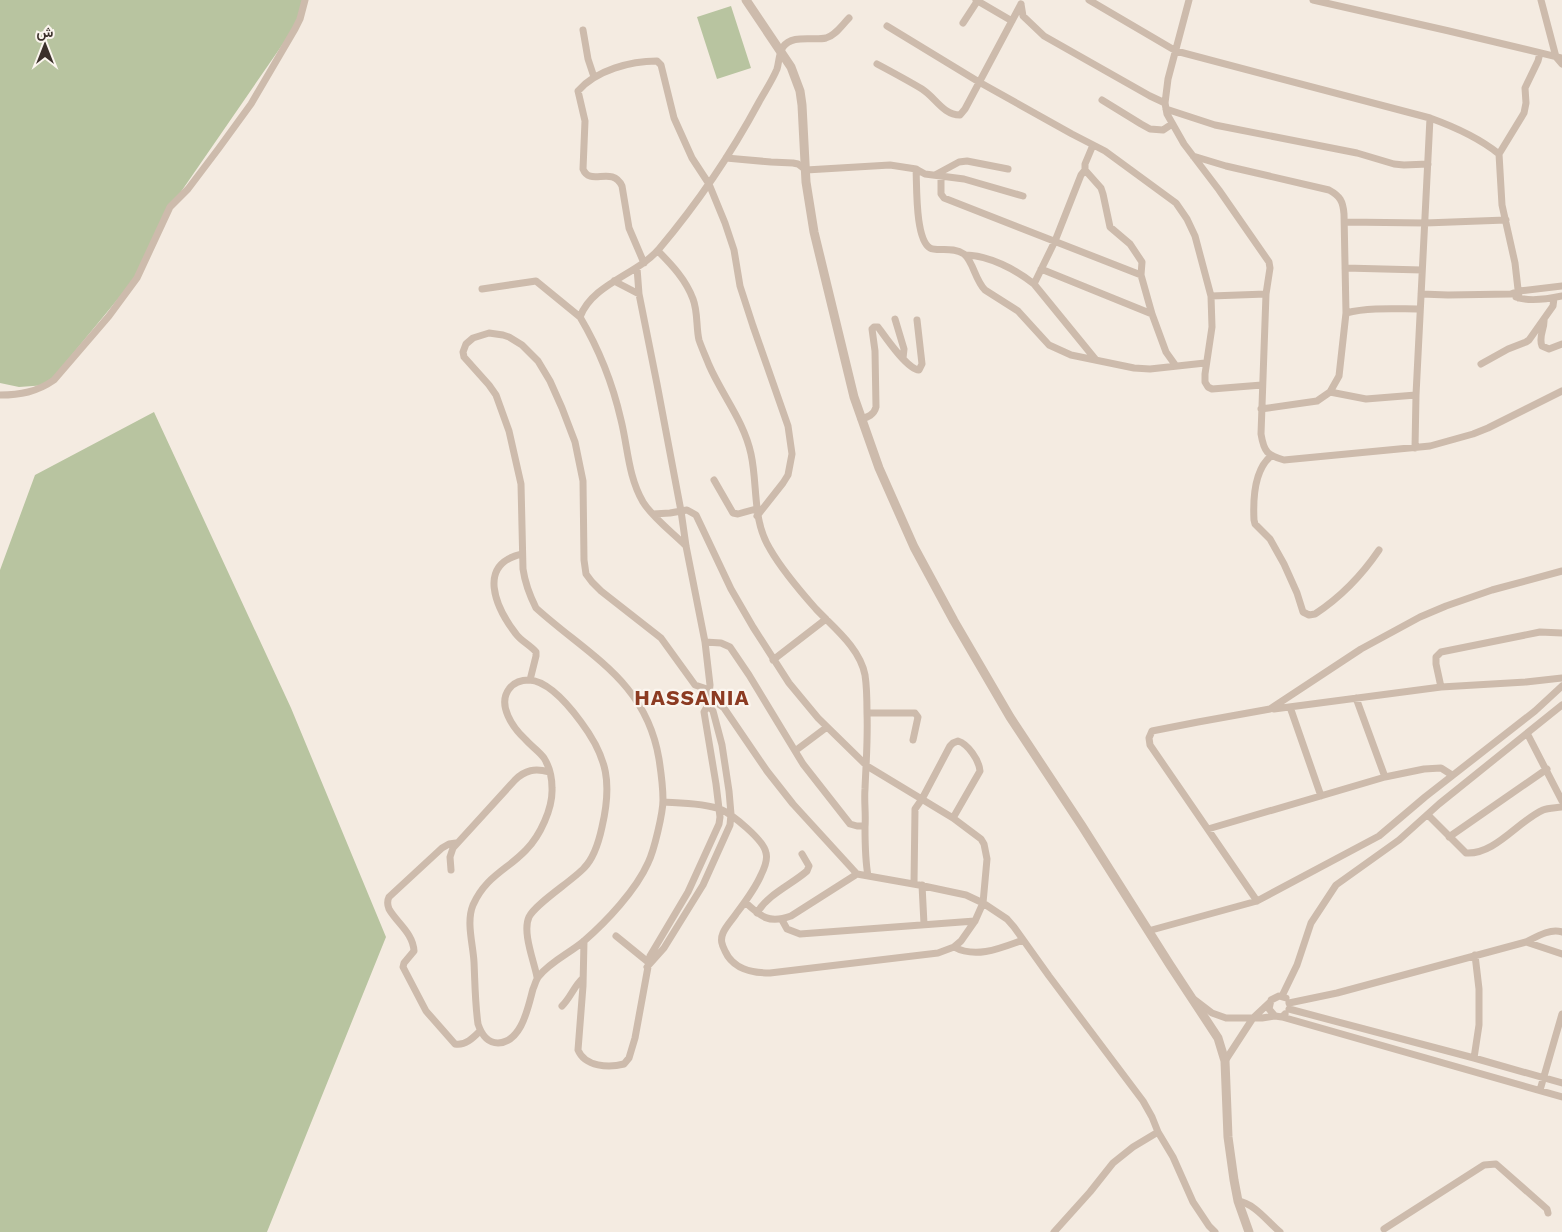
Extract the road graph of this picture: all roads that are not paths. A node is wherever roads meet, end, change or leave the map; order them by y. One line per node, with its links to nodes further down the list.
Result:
1 (305, 0): 77 (street)
2 (746, 0): 14 (street)
3 (977, 0): 10 (street); 11 (street)
4 (1089, 0): 15 (street)
5 (1189, 0): 15 (street)
6 (1312, 0): 16 (street)
7 (1541, 0): 17 (street)
8 (1021, 2): 10 (street); 23 (street)
9 (849, 18): 14 (street)
10 (1012, 21): 21 (street)
11 (963, 24)
12 (887, 26): 21 (street)
13 (583, 30): 20 (street)
14 (781, 52): 29 (street); 33 (street)
15 (1176, 52): 23 (street); 24 (street)
16 (1540, 52): 17 (street); 27 (street)
17 (1559, 58): 19 (street)
18 (876, 64): 21 (street)
19 (1562, 64)
20 (594, 77): 36 (street); 44 (street)
21 (979, 82): 26 (street)
22 (1102, 100): 25 (street)
23 (1165, 106): 25 (street); 30 (street)
24 (1430, 118): 27 (street); 30 (street)
25 (1172, 124): 28 (street)
26 (1093, 145): 34 (street); 58 (street)
27 (1499, 154): 38 (street)
28 (1192, 155): 39 (street); 55 (street)
29 (724, 161): 33 (street); 36 (street)
30 (1428, 164): 40 (street)
31 (916, 169): 33 (street); 35 (street); 43 (street)
32 (1008, 169): 35 (street)
33 (806, 170): 80 (street)
34 (1086, 170): 41 (street); 49 (street)
35 (938, 175): 37 (street); 41 (street)
36 (709, 184): 42 (street); 85 (street)
37 (1023, 196)
38 (1506, 220): 40 (street); 57 (street)
39 (1345, 222): 40 (street); 47 (street)
40 (1425, 223): 48 (street)
41 (1055, 240): 46 (street); 49 (street)
42 (658, 251): 44 (street); 85 (street)
43 (966, 255): 51 (street); 70 (street)
44 (644, 263): 45 (street)
45 (637, 268): 50 (street); 54 (street)
46 (1041, 268): 51 (street); 63 (street)
47 (1345, 268): 48 (street); 62 (street)
48 (1422, 270): 56 (street)
49 (1141, 275): 63 (street)
50 (614, 281): 54 (street); 64 (street)
51 (1034, 284): 70 (street)
52 (1562, 286): 57 (street)
53 (482, 289): 64 (street)
54 (638, 294): 84 (street)
55 (1266, 294): 58 (street); 74 (street)
56 (1421, 294): 57 (street); 61 (street)
57 (1519, 295): 60 (street)
58 (1211, 296): 71 (street)
59 (1562, 296): 60 (street)
60 (1554, 298): 66 (street)
61 (1420, 310): 62 (street); 78 (street)
62 (1346, 313): 76 (street)
63 (1152, 314): 73 (street)
64 (580, 317): 86 (street)
65 (895, 318): 69 (street)
66 (1544, 318): 68 (street); 72 (street)
67 (917, 320): 69 (street)
68 (1562, 344)
69 (903, 358): 80 (street)
70 (1096, 360): 73 (street)
71 (1205, 363): 73 (street); 74 (street)
72 (1481, 364)
73 (1176, 366)
74 (1262, 385): 79 (street)
75 (1562, 391): 81 (street)
76 (1330, 392): 78 (street); 79 (street)
77 (0, 395)
78 (1416, 395): 81 (street)
79 (1261, 410): 82 (street)
80 (861, 419): 146 (street)
81 (1415, 448): 82 (street)
82 (1271, 456): 88 (street)
83 (714, 480): 85 (street)
84 (681, 511): 86 (street); 87 (street); 94 (street)
85 (757, 513): 91 (street)
86 (653, 514): 87 (street)
87 (686, 546): 93 (street)
88 (1379, 550)
89 (522, 554): 96 (street); 99 (street); 119 (street)
90 (1562, 571): 104 (street)
91 (826, 619): 94 (street); 105 (street)
92 (1562, 633): 98 (street)
93 (705, 642): 99 (street); 109 (street)
94 (773, 660): 106 (street)
95 (1562, 678): 98 (street)
96 (530, 680): 112 (street); 156 (street)
97 (1562, 686): 113 (street)
98 (1441, 687): 100 (street)
99 (710, 693): 101 (street); 133 (street)
100 (1356, 698): 103 (street); 114 (street)
101 (708, 705): 121 (street); 122 (street)
102 (1562, 705): 107 (street)
103 (1290, 707): 104 (street); 116 (street)
104 (1270, 709): 126 (street)
105 (867, 713): 108 (street); 110 (street)
106 (827, 727): 109 (street); 110 (street)
107 (1527, 733): 111 (street); 123 (street)
108 (913, 740)
109 (795, 751): 125 (street)
110 (867, 766): 117 (street); 125 (street)
111 (1546, 769): 115 (street); 127 (street)
112 (549, 772): 128 (street); 166 (street)
113 (1452, 776): 114 (street); 137 (street)
114 (1385, 777): 116 (street)
115 (1559, 789): 118 (street)
116 (1321, 796): 126 (street)
117 (922, 799): 124 (street); 124 (street); 135 (street)
118 (1562, 801)
119 (663, 802): 121 (street); 150 (street)
120 (1562, 807): 127 (street)
121 (719, 808): 122 (street); 130 (street)
122 (731, 814): 132 (street); 138 (street)
123 (1428, 815): 127 (street); 158 (street)
124 (953, 818): 139 (street)
125 (865, 826): 134 (street)
126 (1208, 829): 137 (street)
127 (1450, 838)
128 (456, 843): 131 (street); 166 (street)
129 (802, 854): 142 (street)
130 (700, 869): 132 (street); 140 (street)
131 (451, 870)
132 (708, 873): 141 (street)
133 (857, 874): 134 (street); 143 (street)
134 (868, 876): 135 (street)
135 (914, 884): 136 (street)
136 (922, 885): 139 (street); 145 (street)
137 (1257, 901): 146 (street)
138 (745, 902): 142 (street); 152 (street)
139 (983, 903): 144 (street); 149 (street)
140 (678, 908): 141 (street); 155 (street)
141 (686, 913): 155 (street)
142 (757, 913): 143 (street)
143 (782, 920): 145 (street)
144 (975, 921): 145 (street); 152 (street)
145 (924, 924)
146 (1148, 931): 159 (street)
147 (1562, 932): 151 (street)
148 (616, 936): 155 (street)
149 (1023, 940): 152 (street); 173 (street)
150 (584, 941): 156 (street); 157 (street)
151 (1526, 942): 153 (street); 154 (street)
152 (954, 947)
153 (1562, 954)
154 (1475, 955): 162 (street); 167 (street)
155 (648, 965): 157 (street)
156 (538, 977): 166 (street)
157 (583, 978): 161 (street)
158 (1282, 996): 160 (street); 162 (street)
159 (1194, 1000): 165 (street); 168 (street)
160 (1269, 1003): 164 (street); 165 (street)
161 (562, 1006)
162 (1289, 1006): 164 (street); 167 (street)
163 (1562, 1014): 169 (street)
164 (1279, 1016): 165 (street); 171 (street)
165 (1253, 1018): 168 (street)
166 (480, 1031)
167 (1474, 1058): 169 (street)
168 (1225, 1061): 174 (street)
169 (1543, 1078): 170 (street); 171 (street)
170 (1562, 1083)
171 (1540, 1090): 172 (street)
172 (1562, 1097)
173 (1158, 1132): 177 (street); 178 (street)
174 (1238, 1201): 179 (street); 180 (street)
175 (1548, 1213): 176 (street)
176 (1384, 1229)
177 (1054, 1232)
178 (1215, 1232)
179 (1249, 1232)
180 (1280, 1232)

